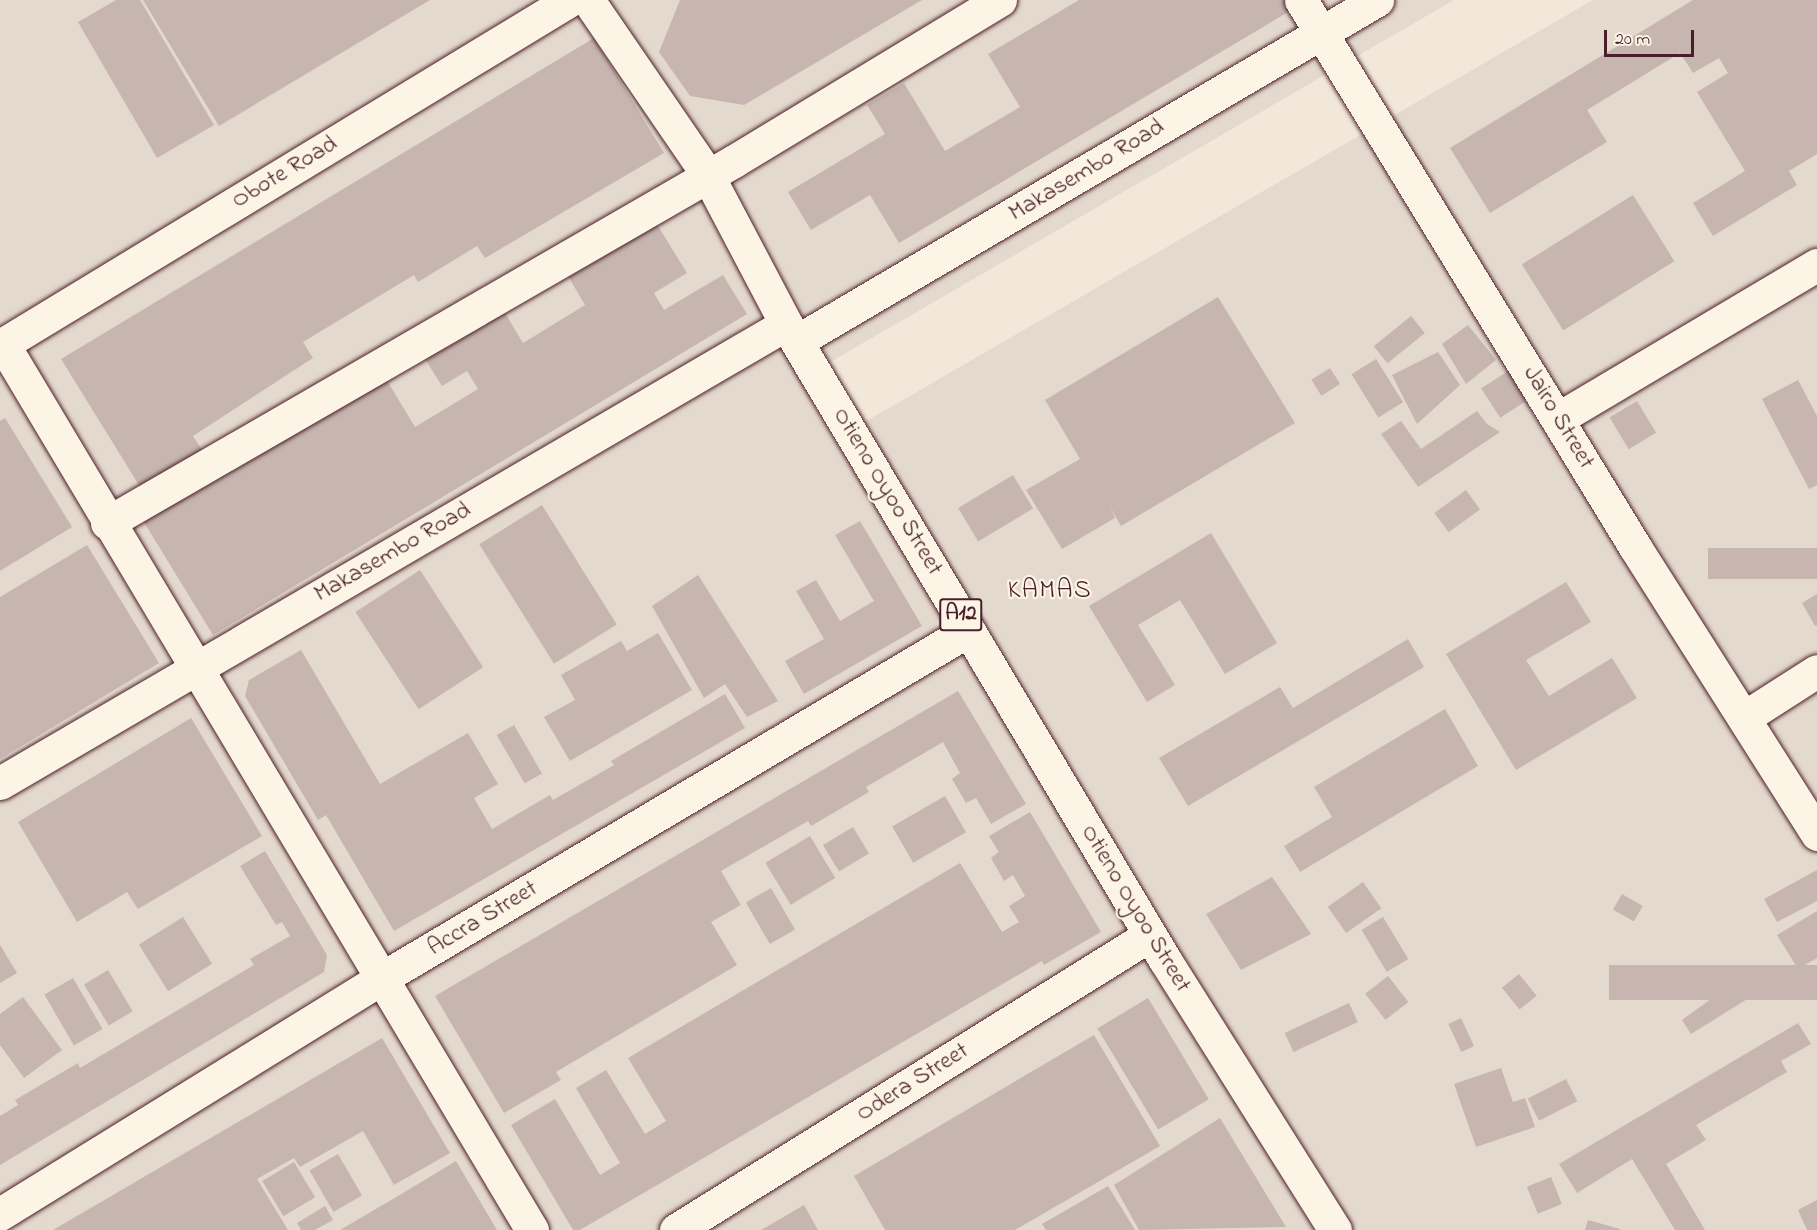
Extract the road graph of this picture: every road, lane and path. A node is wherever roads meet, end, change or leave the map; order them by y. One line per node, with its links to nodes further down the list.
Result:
1 (570, 0): 10 (main road, Obote Road)
2 (588, 0): 7 (main road, Otieno Oyoo Street / A12)
3 (1000, 0): 7 (main road)
4 (1301, 0): 6 (main road, Jairo Street)
5 (1377, 0): 6 (main road, Makasembo Road)
6 (1319, 35): 9 (main road, Makasembo Road); 11 (main road, Jairo Street)
7 (707, 174): 9 (main road, Otieno Oyoo Street / A12); 12 (main road)
8 (1817, 265): 11 (main road)
9 (791, 333): 13 (main road, Otieno Oyoo Street / A12); 14 (main road, Makasembo Road)
10 (1, 345): 12 (main road)
11 (1559, 418): 16 (main road, Jairo Street)
12 (107, 523): 14 (main road)
13 (969, 630): 19 (main road, Otieno Oyoo Street / A12); 20 (main road, Accra Street)
14 (195, 667): 17 (main road, Makasembo Road); 20 (main road)
15 (1817, 671): 16 (main road)
16 (1745, 717): 18 (main road, Jairo Street)
17 (0, 783)
18 (1817, 834)
19 (1150, 935): 23 (main road, Odera Street); 24 (main road, Otieno Oyoo Street / A12)
20 (382, 978): 21 (main road, Accra Street); 22 (main road)
21 (0, 1214)
22 (532, 1230)
23 (676, 1230)
24 (1335, 1230)

